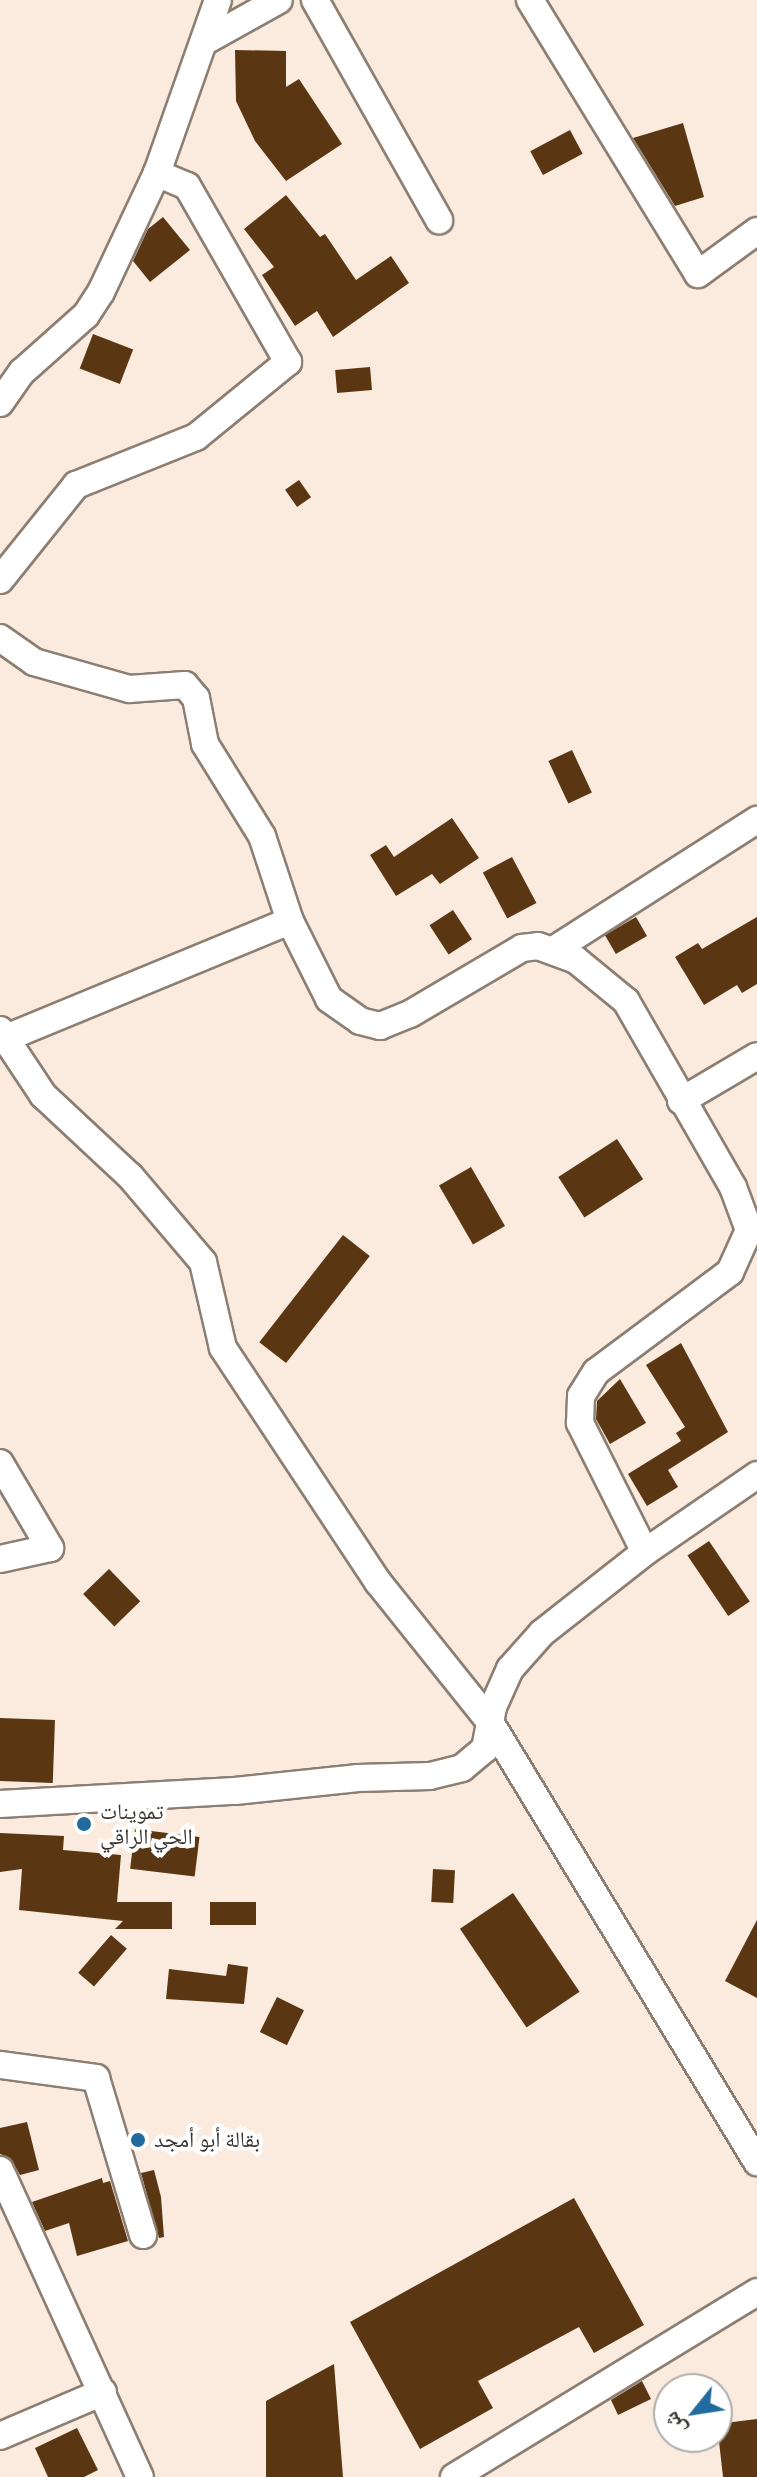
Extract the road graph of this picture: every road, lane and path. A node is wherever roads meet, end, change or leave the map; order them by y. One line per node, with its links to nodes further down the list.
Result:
1 (218, 0): 5 (street)
2 (279, 0): 5 (street)
3 (315, 0): 7 (street)
4 (530, 0): 8 (street)
5 (207, 40): 6 (street)
6 (157, 173): 9 (street); 10 (street)
7 (439, 220)
8 (757, 231)
9 (0, 403)
10 (0, 580)
11 (0, 638): 13 (street)
12 (757, 820): 14 (street)
13 (290, 921): 14 (street); 15 (street)
14 (555, 949): 17 (street)
15 (3, 1034): 22 (street)
16 (757, 1056): 17 (street)
17 (681, 1101): 20 (street)
18 (0, 1463): 21 (street)
19 (757, 1475): 20 (street)
20 (645, 1552): 22 (street)
21 (0, 1559)
22 (490, 1722): 23 (street); 25 (street)
23 (0, 1804)
24 (0, 2065): 27 (street)
25 (757, 2162)
26 (0, 2170): 29 (street)
27 (143, 2235)
28 (757, 2292): 31 (street)
29 (103, 2392): 30 (street); 32 (street)
30 (0, 2436)
31 (470, 2473)
32 (140, 2477)

